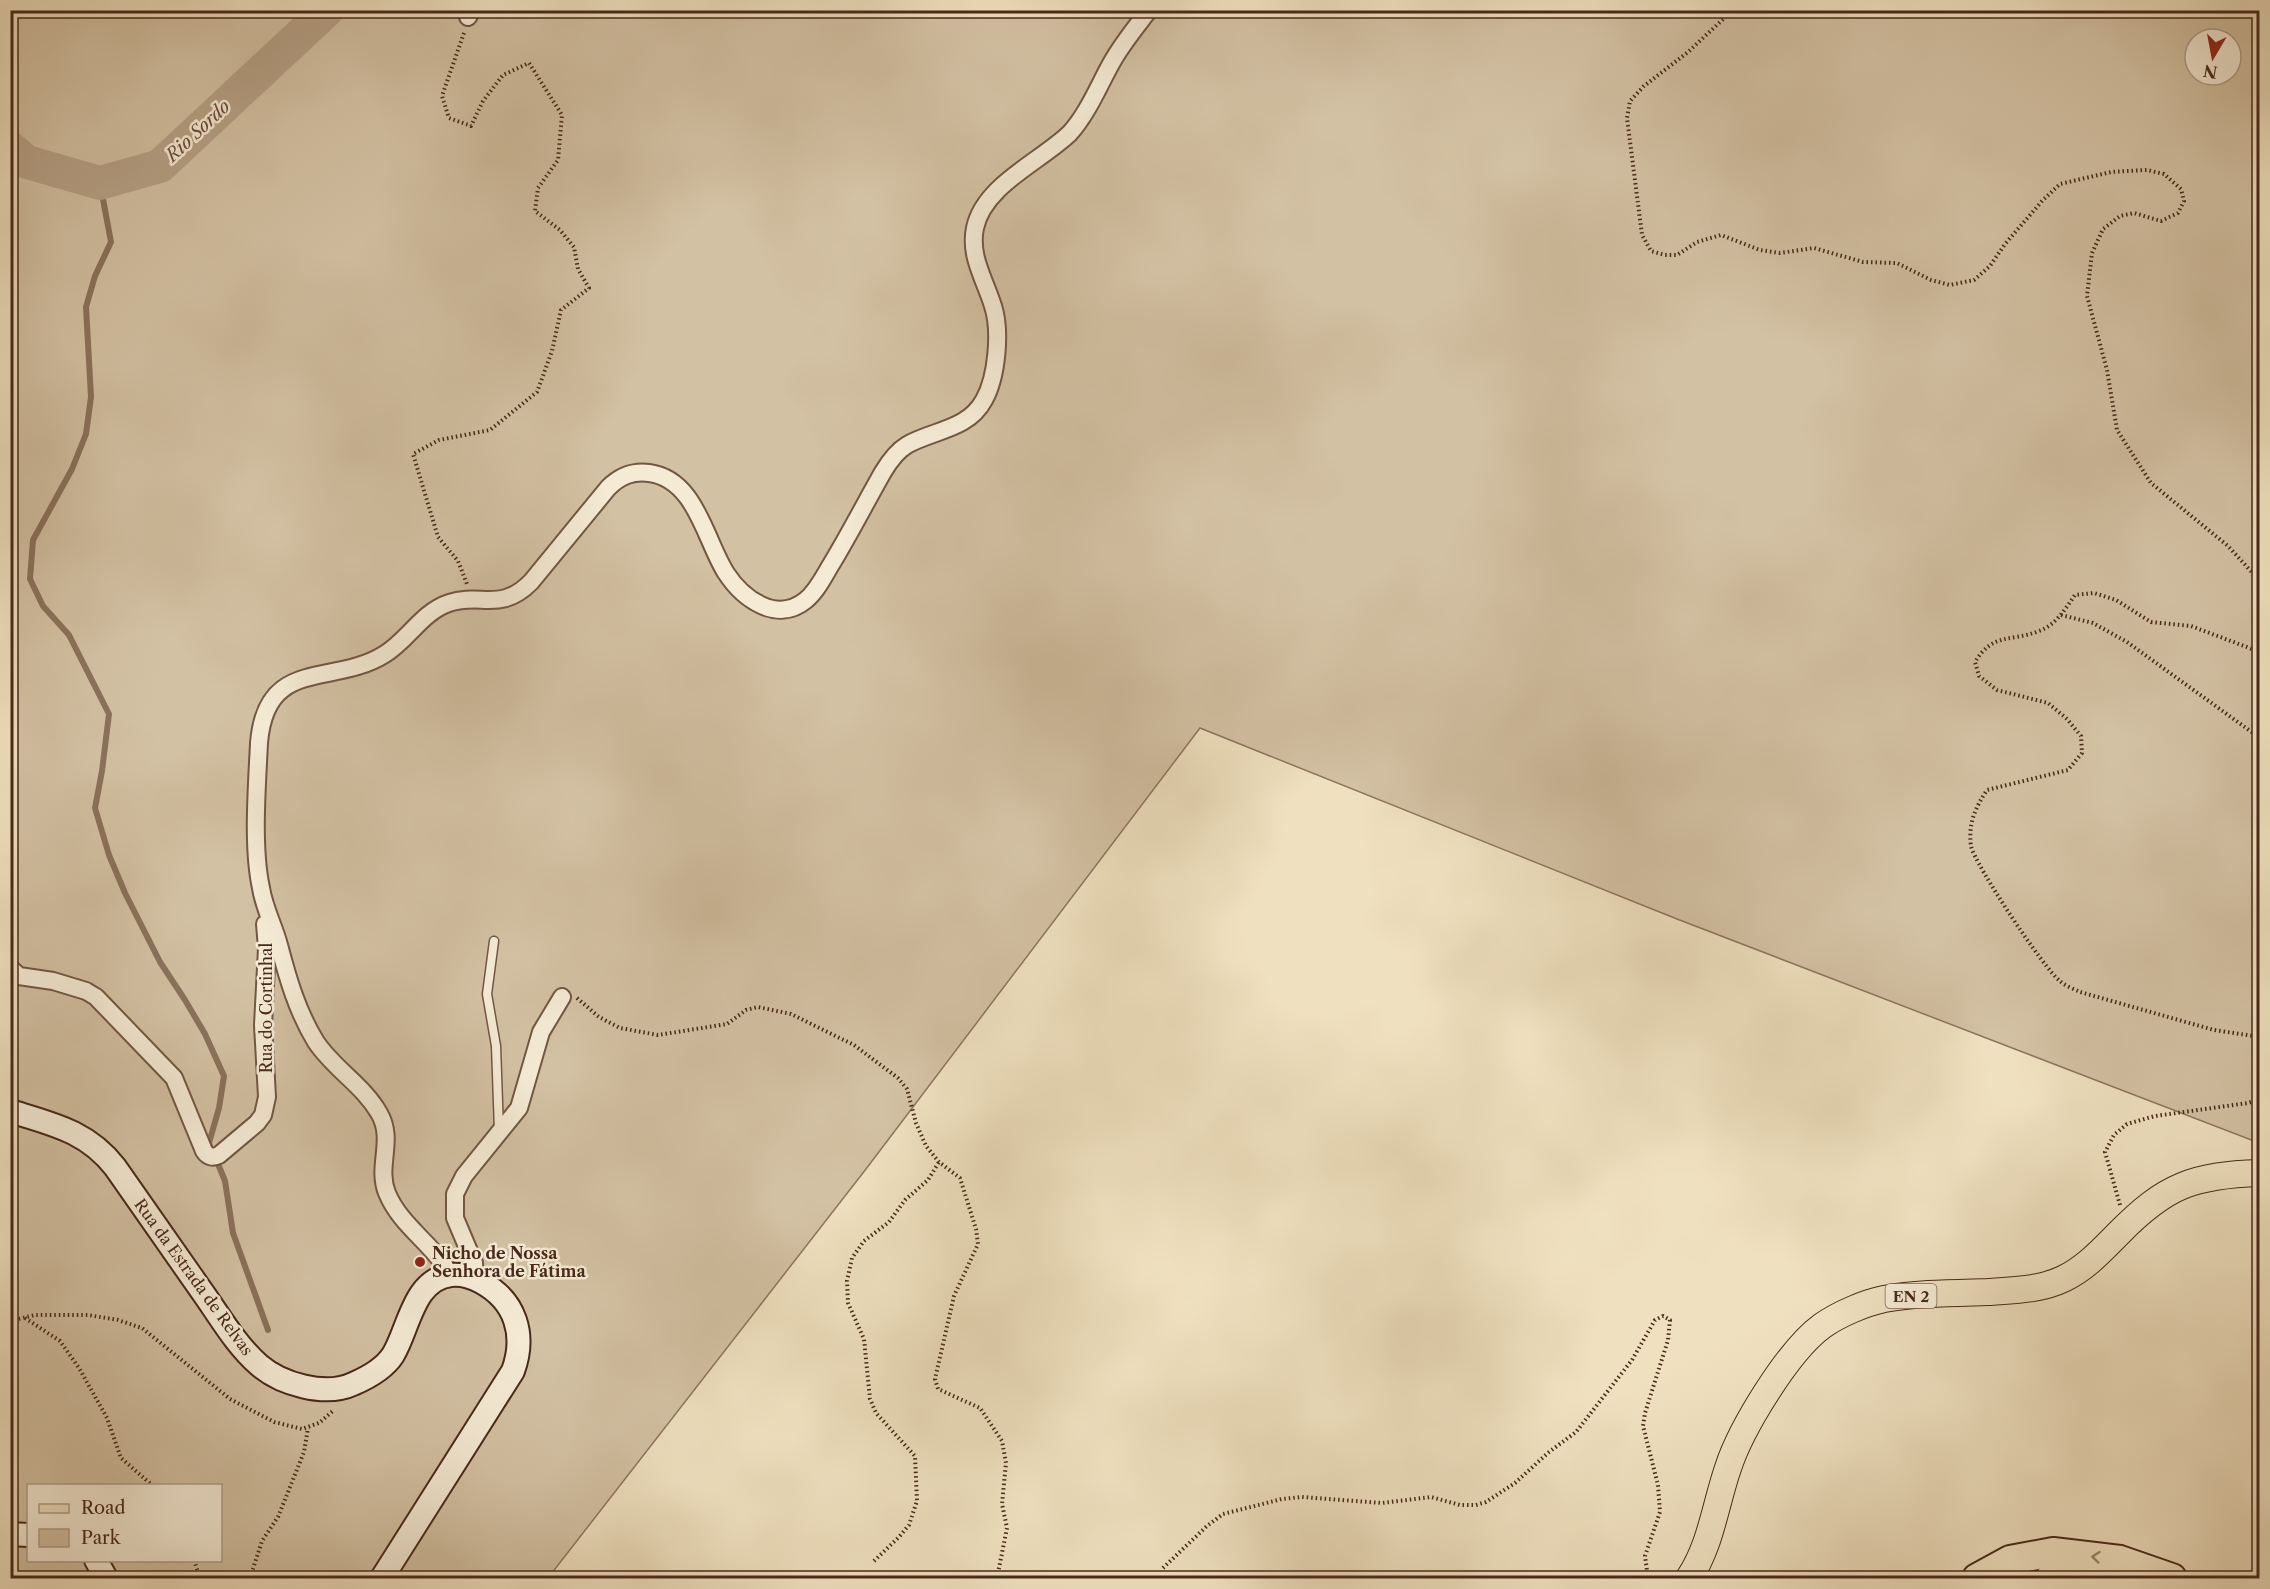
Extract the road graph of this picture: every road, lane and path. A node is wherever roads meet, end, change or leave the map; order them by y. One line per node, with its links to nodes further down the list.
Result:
1 (1149, 10): 5 (street)
2 (1733, 10): 4 (path)
3 (470, 14): 5 (path)
4 (2259, 581)
5 (468, 600): 9 (street)
6 (2061, 615): 7 (path); 8 (path); 13 (path)
7 (2259, 652)
8 (2259, 738)
9 (264, 899): 11 (street, Rua do Cortinhal); 20 (street)
10 (494, 941): 16 (lane)
11 (10, 968)
12 (562, 997): 16 (street); 17 (path)
13 (2259, 1037)
14 (2259, 1099): 19 (path)
15 (10, 1112): 24 (street, Rua da Estrada de Relvas)
16 (499, 1134): 21 (street)
17 (939, 1162): 29 (path); 37 (path)
18 (2259, 1173): 19 (main road, EN 2)
19 (2133, 1218): 39 (main road, EN 2)
20 (450, 1275): 21 (street); 24 (street, Rua da Estrada de Relvas)
21 (475, 1279): 36 (street)
22 (25, 1318): 23 (path); 25 (path); 26 (path)
23 (10, 1321)
24 (348, 1386): 25 (path)
25 (308, 1427): 35 (path)
26 (152, 1484)
27 (10, 1534): 28 (street)
28 (27, 1535)
29 (874, 1561)
30 (97, 1562): 33 (street)
31 (195, 1562): 34 (path)
32 (1163, 1568): 38 (path)
33 (106, 1578)
34 (200, 1578)
35 (250, 1578)
36 (382, 1578)
37 (997, 1578)
38 (1648, 1578)
39 (1689, 1578)
40 (1977, 1578): 43 (highway, one-way to 40)
41 (2050, 1578): 42 (highway)
42 (2088, 1578)
43 (2172, 1578)

